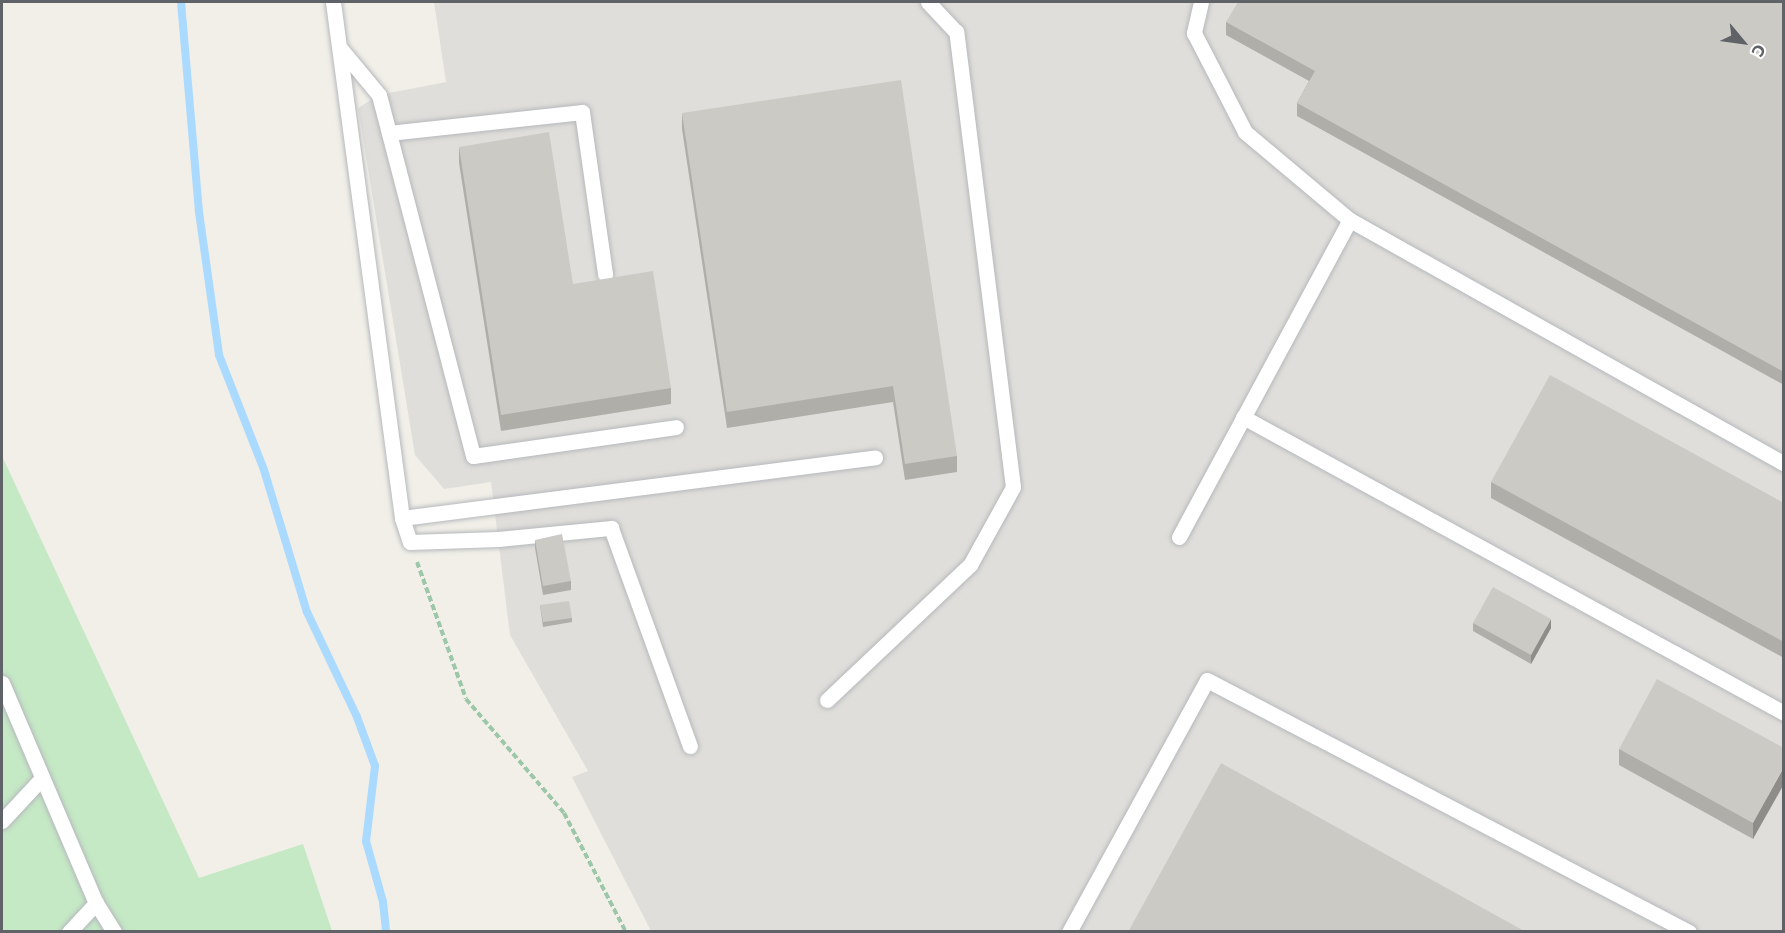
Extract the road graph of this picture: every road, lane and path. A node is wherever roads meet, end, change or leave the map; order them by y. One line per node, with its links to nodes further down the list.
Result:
1 (333, 2): 4 (lane)
2 (928, 2): 16 (lane)
3 (1201, 2): 6 (lane)
4 (340, 48): 5 (lane); 12 (lane)
5 (389, 133): 7 (lane); 9 (lane)
6 (1350, 220): 8 (lane); 11 (lane)
7 (605, 274)
8 (1243, 417): 13 (lane); 17 (lane)
9 (676, 427)
10 (875, 456): 12 (lane)
11 (1784, 464)
12 (402, 518): 14 (lane)
13 (1179, 537)
14 (410, 542): 18 (lane); 24 (path)
15 (2, 683): 19 (lane)
16 (827, 700)
17 (1784, 713)
18 (690, 746)
19 (41, 779): 20 (lane); 21 (lane)
20 (2, 820)
21 (96, 903): 22 (lane); 23 (lane)
22 (69, 932)
23 (114, 932)
24 (626, 932)
25 (1068, 932): 26 (lane)
26 (1689, 932)

